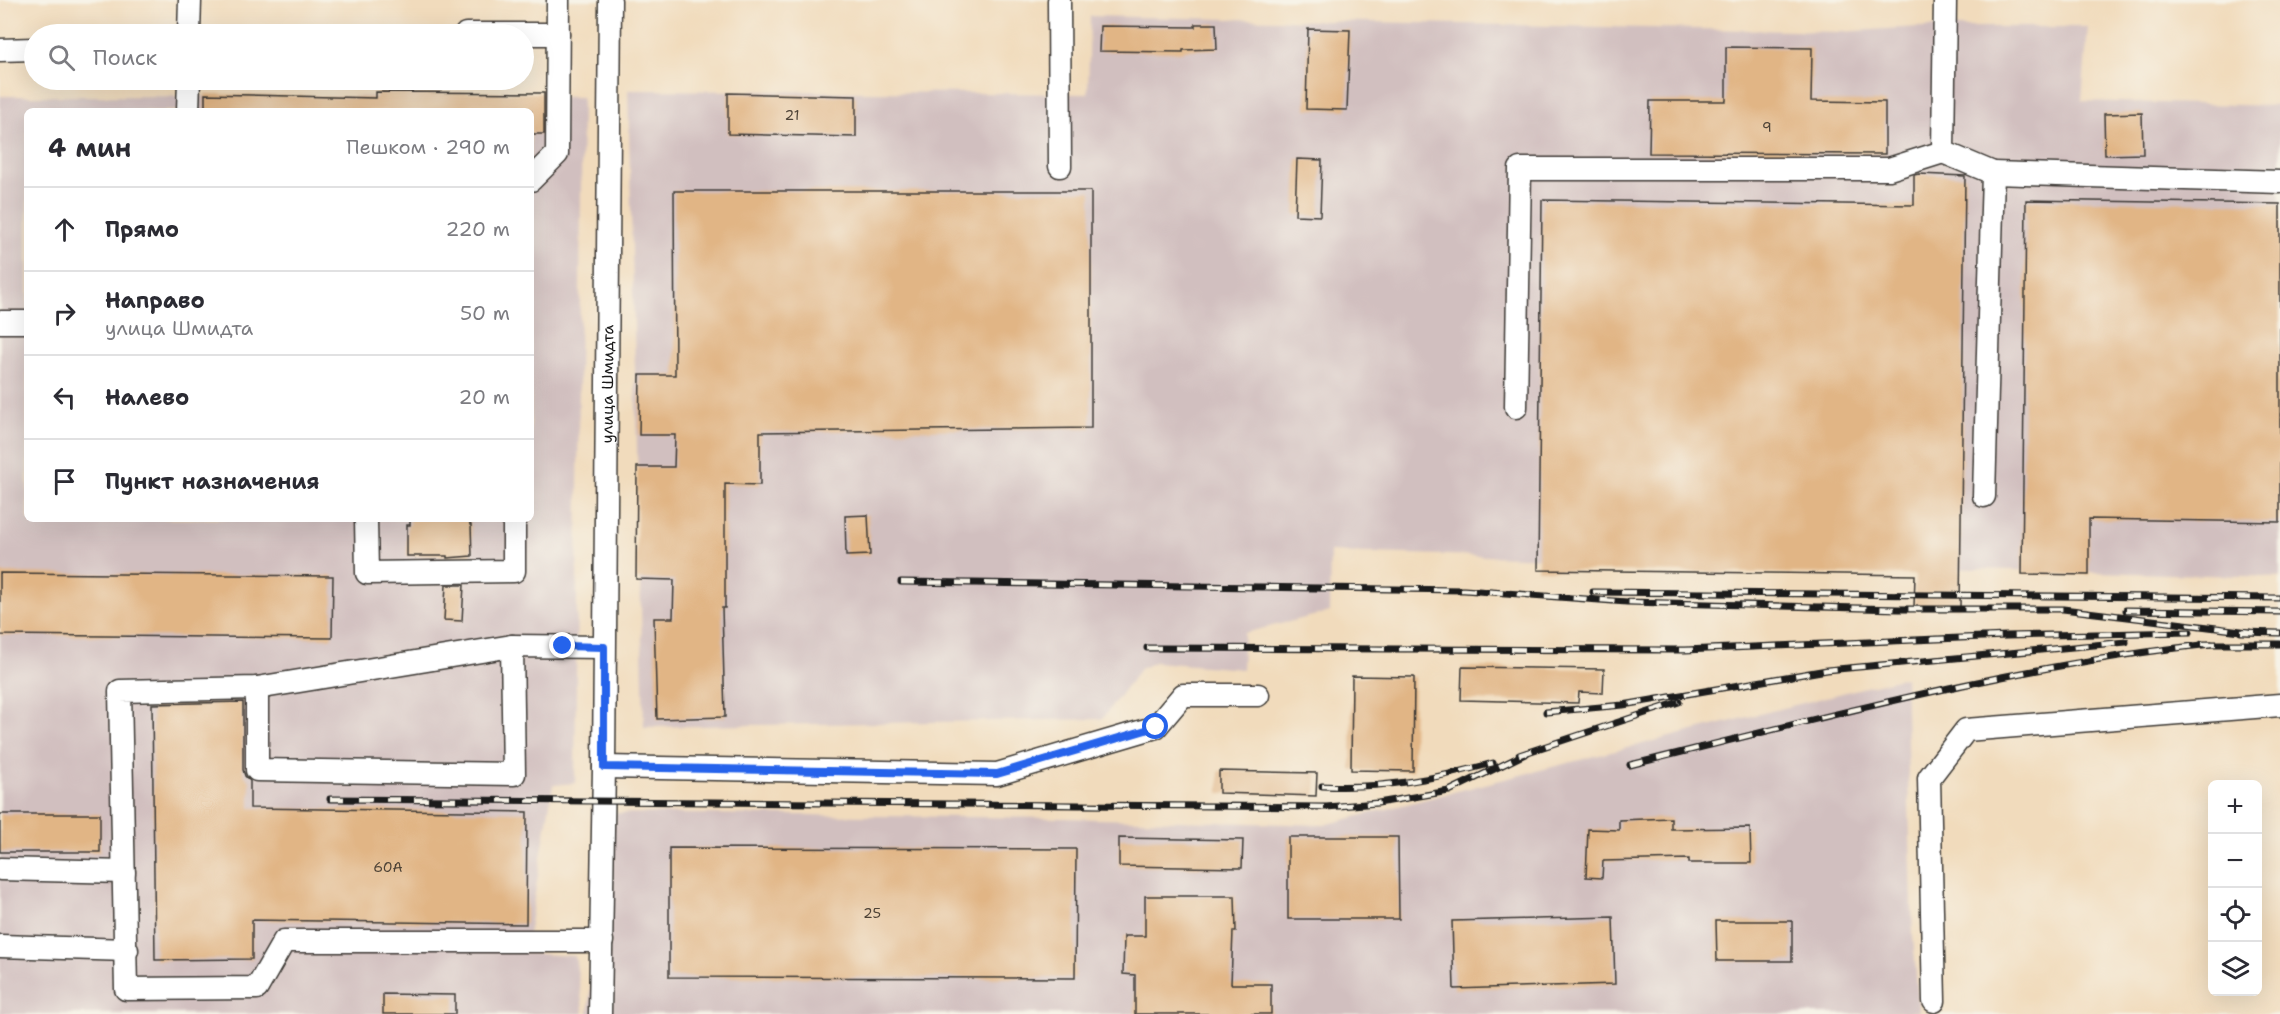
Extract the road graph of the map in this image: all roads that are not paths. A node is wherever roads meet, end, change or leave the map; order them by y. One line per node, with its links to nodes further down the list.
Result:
1 (190, 0): 6 (street)
2 (558, 0): 8 (street)
3 (610, 0): 25 (street, улица Шмидта)
4 (1059, 0): 14 (street)
5 (1945, 0): 13 (street)
6 (189, 24)
7 (534, 34): 8 (street)
8 (558, 34): 16 (street)
9 (0, 50): 10 (street)
10 (24, 50)
11 (189, 90): 12 (street)
12 (188, 108)
13 (1943, 152): 15 (street); 20 (street)
14 (1060, 166)
15 (1993, 173): 17 (street); 21 (street)
16 (534, 177)
17 (2280, 182)
18 (0, 322): 19 (street)
19 (24, 322)
20 (1516, 406)
21 (1984, 496)
22 (366, 522): 23 (street)
23 (514, 522)
24 (512, 646): 25 (street); 26 (street); 26 (street)
25 (604, 647): 29 (street, улица Шмидта)
26 (257, 688): 31 (street)
27 (1258, 695): 29 (street)
28 (2280, 705): 35 (street)
29 (604, 767): 32 (street, улица Шмидта)
30 (0, 869): 31 (street)
31 (124, 872): 34 (street)
32 (602, 941): 34 (street); 36 (street, улица Шмидта)
33 (0, 946): 34 (street)
34 (127, 950)
35 (1934, 1002)
36 (600, 1014)

